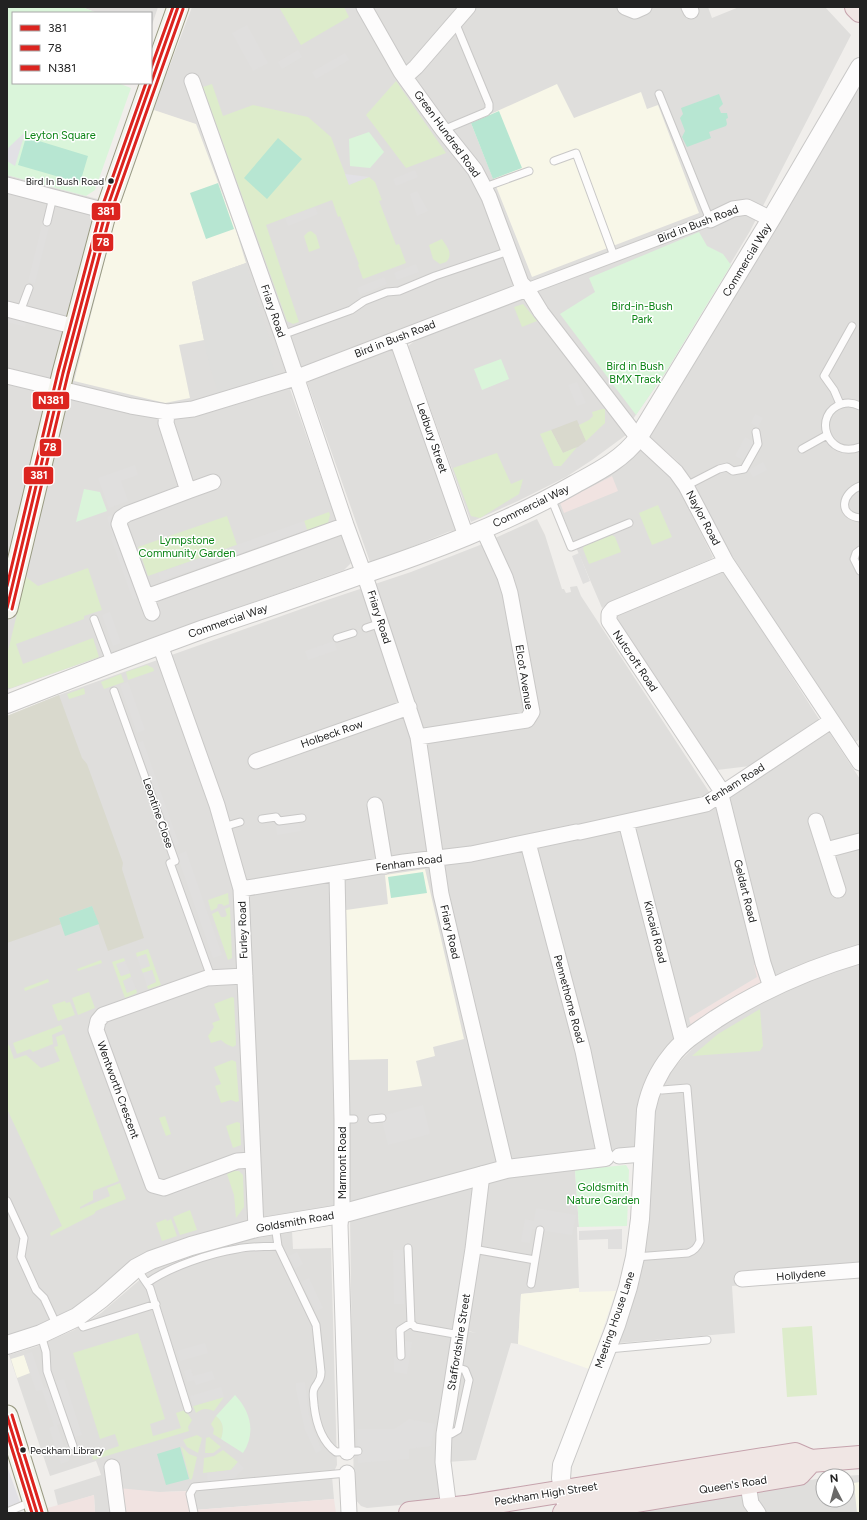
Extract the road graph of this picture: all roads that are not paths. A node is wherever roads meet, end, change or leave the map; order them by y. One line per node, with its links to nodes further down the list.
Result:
1 (178, 7): 11 (main road)
2 (468, 7): 8 (street)
3 (625, 7): 4 (street)
4 (644, 7)
5 (856, 7): 7 (highway)
6 (367, 8): 10 (street, Green Hundred Road)
7 (860, 11)
8 (454, 22): 10 (street); 15 (lane)
9 (860, 67): 23 (street, Commercial Way)
10 (405, 77): 15 (street, Green Hundred Road)
11 (152, 80)
12 (192, 81): 32 (street, Friary Road)
13 (151, 84): 21 (main road)
14 (659, 94): 22 (lane)
15 (443, 130): 19 (street, Green Hundred Road)
16 (554, 161): 26 (lane)
17 (529, 171): 19 (lane)
18 (7, 184): 20 (street)
19 (485, 187): 25 (street, Green Hundred Road)
20 (53, 197): 21 (street); 24 (lane)
21 (106, 211): 31 (main road)
22 (710, 220): 23 (street, Bird in Bush Road); 26 (street, Bird in Bush Road)
23 (771, 220): 42 (street, Commercial Way)
24 (47, 222)
25 (509, 251): 28 (street, Green Hundred Road); 32 (lane)
26 (614, 256): 28 (street, Bird in Bush Road)
27 (29, 288): 29 (lane)
28 (527, 289): 33 (street, Bird in Bush Road); 42 (street, Naylor Road)
29 (14, 311): 31 (street)
30 (852, 326): 37 (lane)
31 (76, 327): 36 (main road)
32 (282, 335): 35 (street, Friary Road)
33 (397, 339): 35 (street, Bird in Bush Road); 54 (street, Ledbury Street)
34 (7, 376): 36 (street, Bird in Bush Road)
35 (295, 378): 39 (street, Bird in Bush Road); 52 (street, Friary Road)
36 (60, 390): 39 (street, Bird in Bush Road); 59 (main road)
37 (840, 404): 38 (lane); 41 (lane)
38 (860, 406)
39 (167, 412): 48 (street)
40 (756, 432): 46 (lane)
41 (827, 436): 43 (lane); 44 (lane)
42 (638, 438): 46 (street, Naylor Road); 49 (street, Commercial Way)
43 (860, 448)
44 (802, 449)
45 (213, 482): 48 (street)
46 (686, 486): 56 (street, Naylor Road)
47 (860, 486): 50 (lane)
48 (188, 491): 60 (street)
49 (550, 498): 51 (lane); 53 (street, Commercial Way)
50 (860, 518)
51 (629, 523)
52 (346, 525): 58 (street, Friary Road); 60 (street)
53 (483, 529): 54 (street, Commercial Way); 74 (street, Elcot Avenue)
54 (466, 536): 58 (street, Commercial Way)
55 (860, 550): 57 (lane)
56 (726, 562): 73 (street, Naylor Road); 77 (street, Nutcroft Road)
57 (860, 571)
58 (364, 574): 64 (street, Friary Road); 68 (street, Commercial Way)
59 (10, 575): 61 (main road)
60 (146, 597): 62 (street)
61 (7, 608)
62 (152, 613)
63 (94, 619): 69 (lane)
64 (381, 623): 65 (lane); 72 (street, Friary Road)
65 (366, 628)
66 (353, 633): 67 (lane)
67 (337, 638)
68 (160, 645): 69 (street, Commercial Way); 84 (street, Furley Road)
69 (111, 664): 71 (street, Commercial Way)
70 (114, 691): 95 (lane, Leontine Close)
71 (7, 704)
72 (409, 707): 74 (street, Friary Road); 76 (street, Holbeck Row)
73 (831, 721): 75 (street, Naylor Road); 77 (street, Fenham Road)
74 (418, 737): 88 (street, Friary Road)
75 (858, 756)
76 (256, 761)
77 (721, 794): 83 (street, Fenham Road); 96 (street, Geldart Road)
78 (375, 805): 89 (street)
79 (302, 818): 80 (lane)
80 (262, 819)
81 (816, 821): 87 (street)
82 (240, 822): 84 (lane)
83 (626, 822): 86 (street, Fenham Road); 97 (street, Kincaid Road)
84 (223, 827): 91 (street, Furley Road)
85 (860, 841): 87 (street)
86 (528, 843): 88 (street, Fenham Road); 102 (street, Pennethorne Road)
87 (826, 850): 92 (street)
88 (435, 859): 89 (street, Fenham Road); 104 (street, Friary Road)
89 (385, 866): 90 (street, Fenham Road)
90 (337, 874): 91 (street, Fenham Road); 107 (street, Marmont Road)
91 (241, 889): 94 (street, Furley Road)
92 (838, 890)
93 (860, 954): 96 (street, Meeting House Lane)
94 (245, 976): 95 (street, Wentworth Crescent); 103 (street, Furley Road)
95 (211, 977): 103 (street, Wentworth Crescent)
96 (771, 987): 97 (street, Meeting House Lane)
97 (683, 1043): 98 (street, Meeting House Lane)
98 (653, 1085): 101 (street, Meeting House Lane); 114 (lane)
99 (372, 1118): 100 (lane)
100 (382, 1118)
101 (643, 1154): 102 (street, Goldsmith Road); 114 (street, Meeting House Lane)
102 (612, 1156): 104 (street, Goldsmith Road)
103 (252, 1160): 109 (street, Furley Road)
104 (506, 1169): 105 (street, Goldsmith Road)
105 (482, 1174): 107 (street, Goldsmith Road); 113 (street, Staffordshire Street)
106 (7, 1202): 124 (lane)
107 (341, 1214): 108 (street, Goldsmith Road); 134 (street, Marmont Road)
108 (275, 1225): 109 (street, Goldsmith Road); 111 (lane)
109 (256, 1228): 116 (street, Goldsmith Road)
110 (540, 1230): 115 (lane)
111 (278, 1246): 119 (lane); 134 (lane)
112 (408, 1248): 123 (lane)
113 (473, 1249): 115 (lane); 126 (street, Staffordshire Street)
114 (635, 1257): 129 (street, Meeting House Lane)
115 (535, 1260): 120 (lane)
116 (136, 1268): 119 (lane); 122 (street, Goldsmith Road)
117 (860, 1270): 118 (street, Hollydene)
118 (742, 1280)
119 (147, 1283): 121 (lane)
120 (531, 1284)
121 (156, 1304): 122 (lane); 131 (lane)
122 (77, 1317): 124 (street, Goldsmith Road)
123 (410, 1323): 126 (lane); 130 (lane)
124 (57, 1327): 125 (street, Goldsmith Road)
125 (41, 1334): 128 (street, Goldsmith Road); 133 (lane)
126 (461, 1334): 143 (street, Staffordshire Street)
127 (707, 1340): 129 (lane)
128 (7, 1345)
129 (606, 1349): 141 (street, Meeting House Lane)
130 (401, 1356)
131 (188, 1409)
132 (7, 1416): 135 (main road)
133 (73, 1446)
134 (352, 1451)
135 (13, 1454): 142 (main road)
136 (860, 1457): 138 (highway, Queen's Road)
137 (112, 1467): 145 (street)
138 (746, 1472): 140 (highway, Queen's Road); 150 (street)
139 (347, 1473): 146 (lane); 147 (street)
140 (651, 1492): 141 (highway, Peckham High Street)
141 (565, 1502): 143 (highway, Peckham High Street); 149 (highway, Peckham High Street)
142 (35, 1507): 144 (lane)
143 (449, 1509): 148 (highway, Peckham High Street)
144 (7, 1512)
145 (118, 1513)
146 (194, 1513)
147 (349, 1513)
148 (410, 1513)
149 (564, 1513)
150 (758, 1513)

